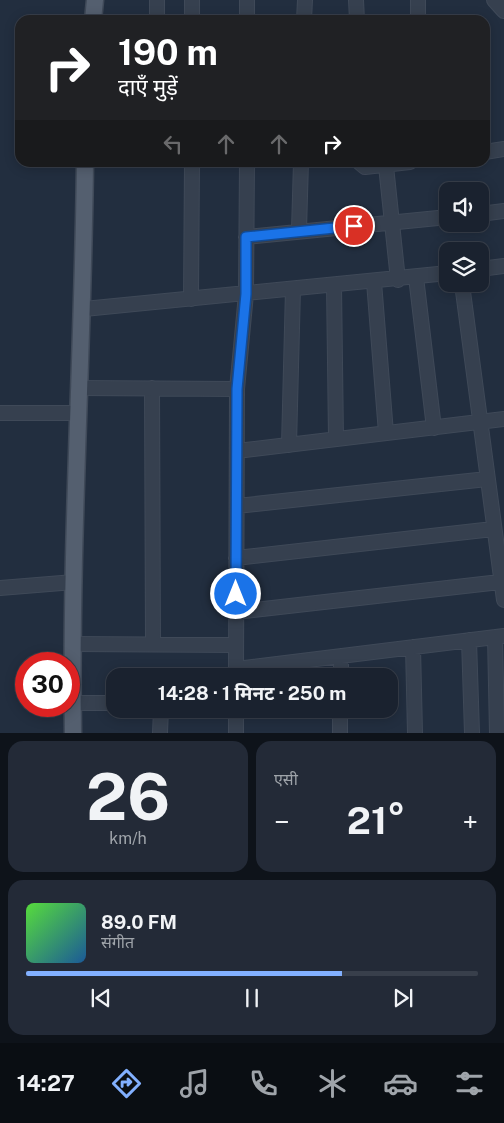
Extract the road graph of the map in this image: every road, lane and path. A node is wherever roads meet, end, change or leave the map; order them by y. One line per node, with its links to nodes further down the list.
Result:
1 (95, 0): 10 (main road)
2 (157, 0): 11 (street)
3 (192, 0): 12 (street)
4 (247, 0): 13 (street)
5 (305, 0): 14 (street)
6 (356, 0): 15 (street)
7 (418, 0): 16 (street)
8 (494, 0): 9 (street)
9 (504, 11)
10 (94, 15)
11 (157, 15)
12 (192, 15)
13 (247, 15)
14 (304, 15)
15 (357, 15)
16 (418, 15)
17 (504, 149): 18 (street)
18 (490, 151)
19 (85, 167): 41 (main road)
20 (192, 167): 40 (street)
21 (247, 167): 29 (street)
22 (301, 167): 28 (street)
23 (386, 167): 27 (street)
24 (504, 211): 25 (street)
25 (489, 213)
26 (439, 218): 27 (street)
27 (390, 223): 28 (street); 34 (street)
28 (299, 230): 29 (street)
29 (246, 237): 39 (street)
30 (504, 266): 31 (street)
31 (489, 268)
32 (439, 274): 33 (street)
33 (416, 277): 34 (street); 49 (street)
34 (398, 280): 35 (street)
35 (374, 282): 36 (street); 50 (street)
36 (334, 285): 37 (street); 51 (street)
37 (293, 289): 39 (street); 52 (street)
38 (463, 292): 48 (street)
39 (246, 294): 40 (street); 44 (street)
40 (191, 299): 41 (street)
41 (84, 309): 42 (main road)
42 (78, 388): 43 (street); 45 (main road)
43 (152, 388): 44 (street); 66 (street)
44 (237, 389): 53 (street)
45 (78, 412): 46 (street); 58 (main road)
46 (0, 413)
47 (504, 419): 48 (street)
48 (480, 422): 49 (street); 54 (street)
49 (434, 428): 50 (street)
50 (386, 433): 51 (street)
51 (336, 439): 52 (street)
52 (289, 445): 53 (street)
53 (237, 451): 55 (street)
54 (487, 479): 55 (street); 56 (street)
55 (237, 506): 57 (street)
56 (493, 529): 57 (street); 59 (street)
57 (236, 558): 62 (street)
58 (74, 582): 60 (street); 65 (main road)
59 (500, 582): 61 (street); 62 (street)
60 (0, 588)
61 (504, 600)
62 (236, 612): 67 (street)
63 (499, 637): 64 (street); 74 (street)
64 (469, 640): 68 (street); 87 (street)
65 (73, 644): 66 (street); 69 (main road)
66 (153, 644): 67 (street)
67 (236, 644): 71 (street)
68 (413, 647): 70 (street); 86 (street)
69 (73, 652)
70 (341, 656): 72 (street); 73 (street)
71 (236, 668)
72 (267, 668)
73 (341, 668)
74 (500, 681): 81 (street)
75 (80, 703): 76 (street)
76 (106, 703)
77 (72, 717): 82 (main road)
78 (161, 718): 83 (street)
79 (236, 718): 84 (street)
80 (340, 718): 85 (street)
81 (499, 726)
82 (73, 733)
83 (160, 733)
84 (236, 733)
85 (340, 733)
86 (416, 733)
87 (472, 733)

